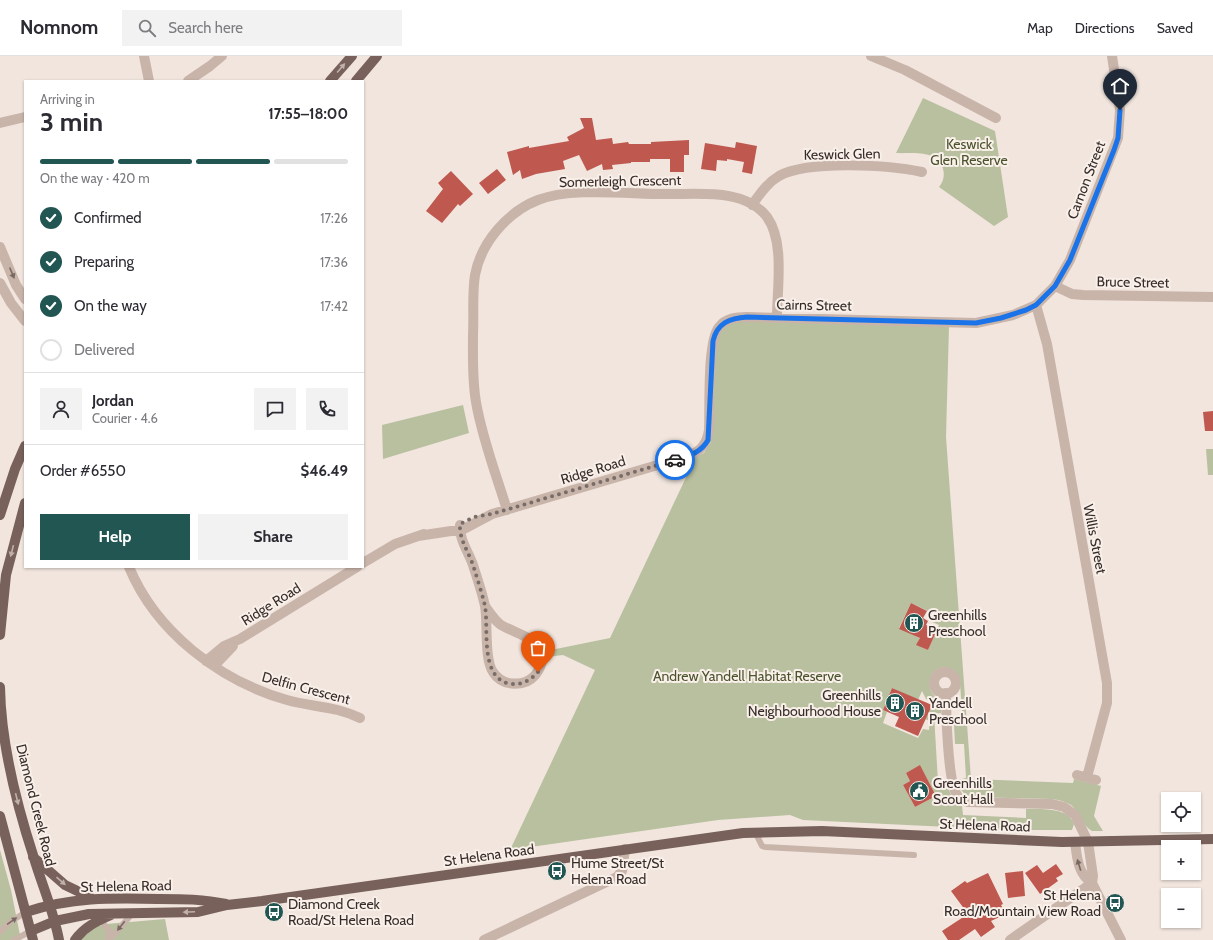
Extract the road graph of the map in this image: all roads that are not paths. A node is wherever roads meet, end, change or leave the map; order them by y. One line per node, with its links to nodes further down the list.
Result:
1 (144, 56): 7 (street)
2 (222, 56): 8 (street)
3 (352, 56): 9 (main road, one-way to 3)
4 (377, 56): 10 (main road)
5 (871, 56): 12 (street)
6 (1112, 56): 18 (street, Carnon Street)
7 (149, 80)
8 (190, 80)
9 (331, 80)
10 (357, 80)
11 (24, 117): 13 (street)
12 (996, 118)
13 (0, 123)
14 (922, 172): 15 (street, Keswick Glen)
15 (752, 205): 22 (street, Somerleigh Crescent); 27 (street, Somerleigh Crescent)
16 (0, 247): 19 (street, one-way to 19)
17 (0, 283): 23 (street)
18 (1055, 286): 20 (street, Bruce Street); 21 (street)
19 (24, 297)
20 (1213, 297)
21 (1036, 305): 22 (street, Cairns Street); 39 (street, Willis Street)
22 (777, 318): 25 (street, Cairns Street)
23 (24, 320)
24 (24, 448): 28 (main road)
25 (700, 450): 27 (street, Ridge Road)
26 (24, 507): 34 (main road, one-way to 34)
27 (507, 510): 29 (street, Ridge Road)
28 (0, 515)
29 (462, 528): 30 (street, Ridge Road); 33 (street)
30 (364, 562)
31 (130, 568): 35 (street, Delfin Crescent)
32 (351, 569): 35 (street, Ridge Road)
33 (485, 606): 33 (street)
34 (0, 635)
35 (210, 664): 38 (street, Delfin Crescent)
36 (0, 687): 48 (main road, Diamond Creek Road, one-way to 48)
37 (946, 694): 41 (street)
38 (360, 718)
39 (1087, 777)
40 (0, 816): 53 (main road)
41 (1080, 827): 44 (street); 45 (street)
42 (755, 832): 44 (main road, St Helena Road); 46 (main road, St Helena Road); 47 (lane)
43 (1213, 839): 45 (main road, St Helena Road)
44 (1075, 842): 45 (main road, St Helena Road); 49 (street, one-way to 44)
45 (1088, 842): 49 (street)
46 (625, 849): 52 (main road, St Helena Road); 64 (street)
47 (914, 855)
48 (33, 857): 50 (main road, one-way to 50); 51 (main road, Diamond Creek Road)
49 (1092, 883): 65 (street); 66 (street)
50 (93, 899): 51 (main road, St Helena Road); 52 (main road, St Helena Road)
51 (49, 904): 53 (main road, St Helena Road); 57 (main road, Diamond Creek Road)
52 (227, 905): 55 (main road, St Helena Road, one-way to 55)
53 (26, 912): 58 (lane, one-way to 53); 59 (main road)
54 (117, 913): 55 (main road, St Helena Road); 56 (main road); 57 (main road, St Helena Road)
55 (133, 913): 63 (lane, one-way to 63)
56 (100, 920): 62 (main road); 63 (lane)
57 (55, 921): 59 (main road, St Helena Road); 61 (main road, Diamond Creek Road)
58 (0, 932)
59 (32, 935): 60 (lane)
60 (14, 940)
61 (60, 940)
62 (75, 940)
63 (108, 940)
64 (484, 940)
65 (1010, 940)
66 (1120, 940)

